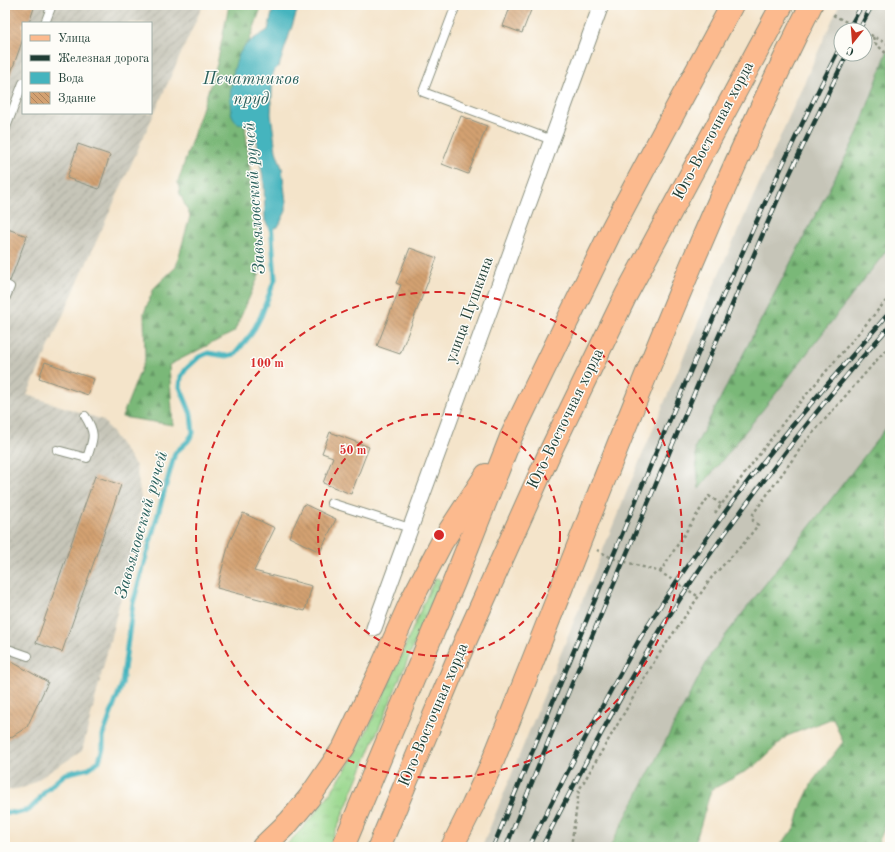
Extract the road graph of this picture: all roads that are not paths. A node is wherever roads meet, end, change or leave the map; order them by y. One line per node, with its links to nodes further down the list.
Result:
1 (52, 5): 7 (lane)
2 (456, 5): 10 (lane)
3 (601, 5): 10 (street, улица Пушкина)
4 (732, 5): 14 (main road, Юго-Восточная хорда)
5 (782, 5): 23 (main road, Юго-Восточная хорда)
6 (811, 5): 24 (main road)
7 (45, 22)
8 (22, 85): 9 (lane)
9 (5, 130)
10 (552, 140): 17 (street, улица Пушкина)
11 (5, 284): 12 (lane)
12 (5, 299)
13 (85, 416): 15 (lane)
14 (511, 437): 21 (main road); 22 (main road, Юго-Восточная хорда)
15 (57, 450)
16 (330, 503): 17 (lane)
17 (410, 528): 18 (street, улица Пушкина)
18 (374, 628)
19 (5, 648): 20 (lane)
20 (28, 656)
21 (263, 847)
22 (343, 847)
23 (379, 847)
24 (452, 847)

